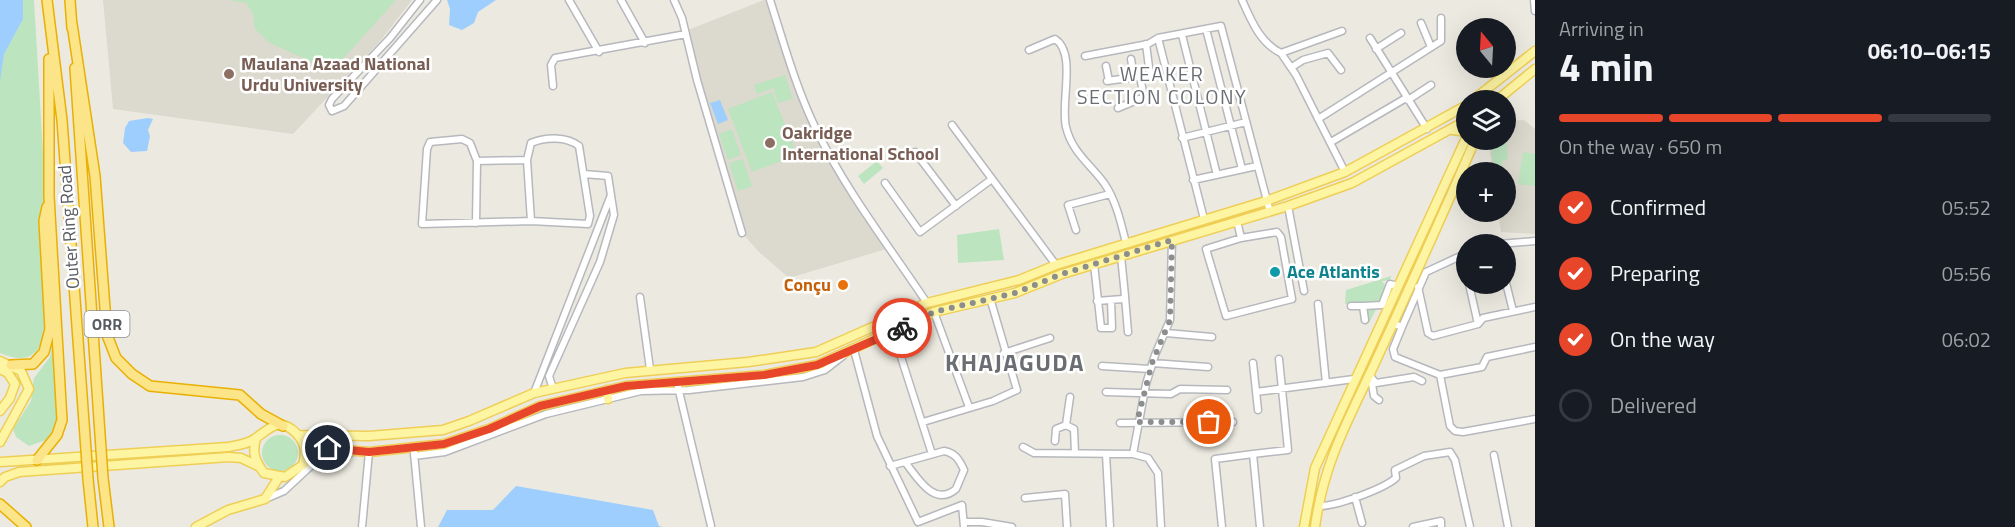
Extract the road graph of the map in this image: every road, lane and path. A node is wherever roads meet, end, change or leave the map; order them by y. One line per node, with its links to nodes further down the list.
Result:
1 (47, 0): 14 (highway, Outer Ring Road / ORR)
2 (70, 0): 15 (highway, Outer Ring Road / ORR)
3 (420, 0): 4 (street)
4 (437, 0)
5 (569, 0): 29 (street)
6 (621, 0): 23 (street)
7 (674, 0): 19 (street)
8 (770, 0): 100 (street)
9 (1242, 0): 30 (street)
10 (1534, 0): 11 (street)
11 (1535, 11)
12 (1441, 18): 25 (street)
13 (1421, 23): 25 (street)
14 (49, 24): 70 (highway, ORR); 186 (highway, Outer Ring Road / ORR, bridge)
15 (72, 24): 153 (highway, ORR); 187 (highway, Outer Ring Road / ORR, bridge)
16 (1206, 29): 20 (street); 47 (street); 49 (street)
17 (1342, 31): 30 (street)
18 (1401, 33): 26 (street)
19 (686, 34): 23 (street); 80 (street)
20 (1182, 34): 21 (street); 53 (street)
21 (1158, 38): 24 (street); 54 (street)
22 (1370, 38): 26 (street)
23 (645, 43): 29 (street)
24 (1146, 44): 31 (street); 38 (street)
25 (1431, 47): 37 (street)
26 (1376, 49): 37 (street)
27 (1029, 50): 68 (street)
28 (1535, 51): 41 (main road)
29 (599, 52): 39 (street)
30 (1281, 53): 34 (street)
31 (1085, 56)
32 (1131, 59): 38 (street)
33 (1106, 66): 38 (street)
34 (1292, 67): 36 (street); 46 (street)
35 (1535, 69): 42 (main road)
36 (1341, 70)
37 (1390, 74): 43 (street); 46 (street)
38 (1137, 77): 44 (street)
39 (553, 86)
40 (1431, 86): 43 (street)
41 (1486, 90)
42 (1509, 90)
43 (1407, 99): 51 (street); 55 (street)
44 (1118, 108)
45 (1456, 112): 51 (main road)
46 (1318, 119): 55 (street)
47 (1246, 122): 49 (street); 60 (street)
48 (952, 125): 65 (street)
49 (1231, 125): 53 (street); 61 (street)
50 (1456, 127): 52 (main road)
51 (1427, 129): 62 (main road)
52 (1451, 130): 73 (main road); 90 (main road)
53 (1207, 132): 54 (street); 63 (street)
54 (1182, 138): 66 (street)
55 (1331, 142): 62 (street)
56 (1470, 150): 108 (main road)
57 (915, 152): 72 (street)
58 (527, 160): 59 (street); 64 (street); 76 (street)
59 (477, 161): 78 (street); 78 (street)
60 (1257, 165): 61 (street); 71 (street)
61 (1242, 169): 63 (street)
62 (1345, 172): 71 (main road)
63 (1218, 175): 66 (street)
64 (585, 176): 69 (street); 76 (street)
65 (993, 179): 72 (street); 89 (street)
66 (1193, 180): 75 (street)
67 (885, 183): 72 (street)
68 (1110, 194): 79 (street); 84 (street)
69 (612, 195): 135 (street); 140 (street)
70 (50, 196): 123 (highway, ORR); 169 (highway, ORR)
71 (1266, 201): 74 (street); 75 (main road)
72 (956, 206)
73 (1288, 206): 74 (main road); 92 (street)
74 (1270, 212): 77 (main road)
75 (1204, 219): 84 (main road)
76 (531, 221): 78 (street)
77 (1237, 221): 81 (street); 82 (main road)
78 (476, 223)
79 (1076, 230)
80 (742, 233)
81 (1241, 238): 81 (street)
82 (1172, 240): 86 (main road); 114 (street)
83 (1535, 242): 85 (street)
84 (1126, 243): 89 (main road)
85 (1516, 243)
86 (1121, 256): 88 (main road); 95 (street)
87 (1456, 258): 91 (street)
88 (1094, 264): 97 (main road); 99 (street)
89 (1056, 265): 100 (main road)
90 (1398, 286): 103 (street); 130 (main road)
91 (1418, 287): 107 (street); 110 (street)
92 (1304, 291)
93 (1471, 294): 110 (street)
94 (1509, 294): 105 (street)
95 (1125, 296): 98 (street); 113 (street)
96 (640, 297): 128 (street)
97 (990, 298): 106 (main road); 119 (street)
98 (1111, 300): 99 (street); 99 (street)
99 (1098, 301)
100 (927, 303): 128 (main road)
101 (1318, 304): 133 (street)
102 (1351, 306): 103 (street)
103 (1363, 306): 109 (street)
104 (1535, 307): 105 (street)
105 (1513, 311): 110 (street)
106 (934, 312): 112 (main road); 144 (street)
107 (1406, 318): 108 (street); 111 (street)
108 (1394, 319): 111 (street); 131 (main road)
109 (1365, 320)
110 (1478, 324)
111 (1402, 327): 129 (street)
112 (893, 332): 118 (main road); 148 (street)
113 (1128, 332)
114 (1167, 333): 115 (street); 125 (street)
115 (1212, 337)
116 (1050, 338): 119 (street)
117 (1535, 347): 129 (street)
118 (854, 350): 134 (main road); 173 (street)
119 (1004, 353): 144 (street)
120 (1279, 359): 136 (street)
121 (0, 361): 123 (main road)
122 (1253, 363): 139 (street)
123 (11, 365): 158 (main road)
124 (1101, 366): 125 (street)
125 (1151, 366): 126 (street); 141 (street)
126 (1208, 367)
127 (0, 369): 146 (main road)
128 (650, 369): 135 (main road)
129 (1440, 375): 147 (street)
130 (1354, 379): 133 (street); 154 (main road)
131 (1370, 381): 132 (street); 143 (street); 154 (main road)
132 (1422, 381)
133 (1326, 383): 136 (street)
134 (678, 385): 162 (main road); 184 (street)
135 (553, 389): 140 (main road)
136 (1282, 389): 139 (street); 167 (street)
137 (1227, 390): 141 (street)
138 (1106, 392): 141 (street)
139 (1256, 392): 145 (street)
140 (534, 393): 155 (main road)
141 (1143, 394): 149 (street)
142 (1070, 397): 152 (street)
143 (1379, 400)
144 (969, 407): 148 (street)
145 (1258, 410)
146 (0, 411)
147 (1535, 418)
148 (924, 422): 164 (street)
149 (1137, 422): 150 (street); 151 (street); 166 (street)
150 (1233, 422)
151 (1120, 423)
152 (1065, 425): 157 (street); 163 (street)
153 (283, 426): 155 (main road); 156 (main road)
154 (1336, 430): 181 (main road); 197 (main road)
155 (298, 435): 172 (main road)
156 (256, 438): 169 (main road); 174 (main road)
157 (1054, 441)
158 (0, 442)
159 (1023, 447): 163 (street)
160 (353, 450): 161 (main road); 172 (main road); 179 (street)
161 (369, 452): 162 (main road); 189 (street)
162 (414, 452): 190 (street)
163 (1075, 453): 165 (street)
164 (932, 454): 171 (street); 171 (street)
165 (1106, 454): 166 (street); 193 (street)
166 (1133, 454): 194 (street)
167 (1253, 454): 195 (street); 196 (street)
168 (1494, 455): 202 (street)
169 (37, 460): 170 (main road)
170 (0, 461): 176 (main road)
171 (904, 462): 173 (street)
172 (303, 465): 175 (main road)
173 (890, 466): 183 (street)
174 (261, 468): 175 (main road); 176 (main road)
175 (279, 477): 179 (main road)
176 (0, 481)
177 (1355, 497): 181 (street); 182 (street); 201 (street)
178 (1025, 498): 192 (street)
179 (265, 499): 188 (main road)
180 (0, 504): 185 (highway)
181 (1318, 506): 198 (main road)
182 (1362, 523)
183 (964, 525): 191 (street)
184 (711, 526)
185 (26, 527)
186 (93, 527)
187 (109, 527)
188 (196, 527)
189 (362, 527)
190 (421, 527)
191 (1012, 527)
192 (1066, 527)
193 (1110, 527)
194 (1161, 527)
195 (1222, 527)
196 (1260, 527)
197 (1304, 527)
198 (1316, 527)
199 (1413, 527): 200 (street)
200 (1441, 527)
201 (1470, 527)
202 (1508, 527)

